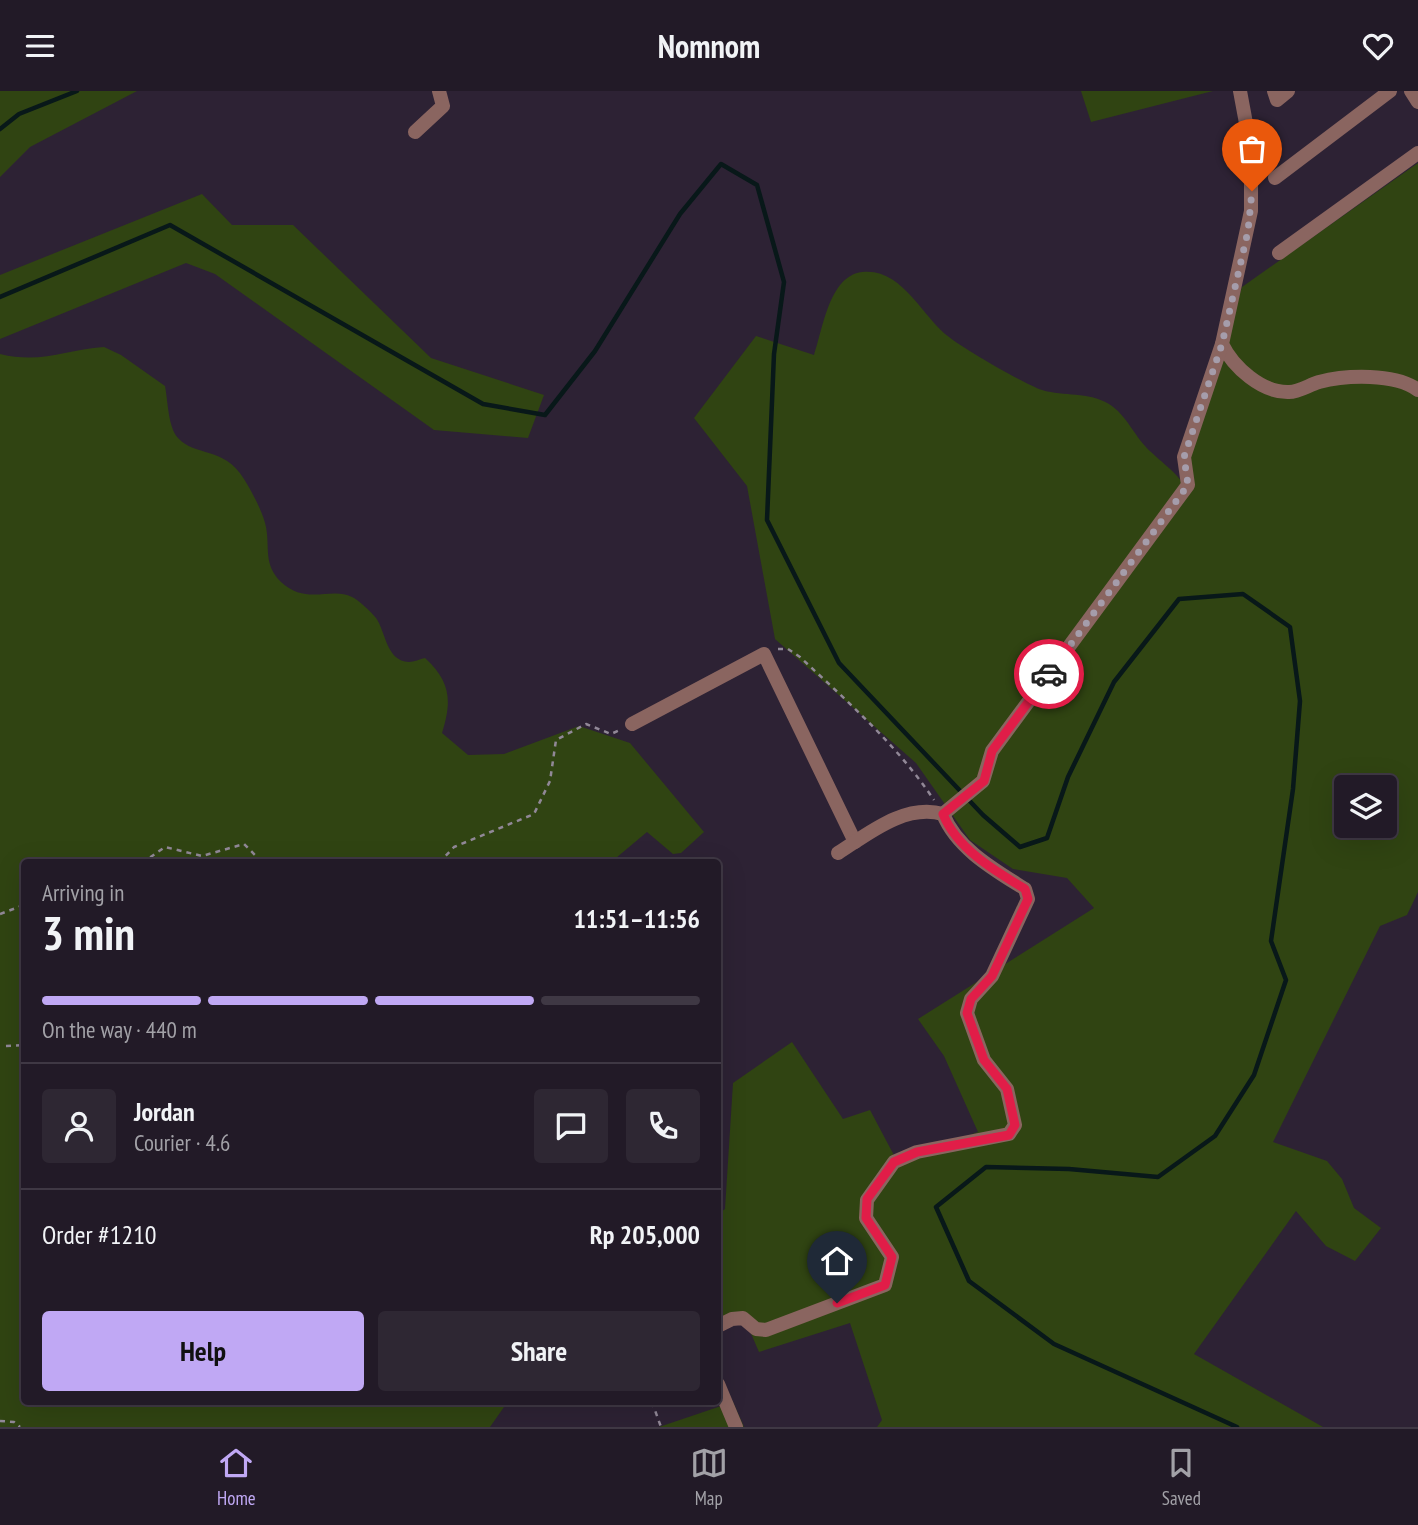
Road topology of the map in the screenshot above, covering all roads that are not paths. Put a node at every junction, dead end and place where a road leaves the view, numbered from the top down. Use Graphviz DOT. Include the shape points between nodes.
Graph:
graph roads {
  1 [pos="439,91"];
  2 [pos="1240,91"];
  3 [pos="1275,91"];
  4 [pos="1288,91"];
  5 [pos="1390,91"];
  6 [pos="1411,91"];
  7 [pos="1418,102"];
  8 [pos="415,132"];
  9 [pos="1418,153"];
  10 [pos="1275,178"];
  11 [pos="1279,253"];
  12 [pos="1222,344"];
  13 [pos="1418,390"];
  14 [pos="632,724"];
  15 [pos="946,813"];
  16 [pos="855,842"];
  17 [pos="838,853"];
  18 [pos="721,1324"];
  19 [pos="721,1391"];
  20 [pos="736,1427"];
  1 -- 8 [label="street" via="443,106"];
  2 -- 12 [label="street" via="1251,150 1251,211"];
  3 -- 4 [label="street" via="1276,100"];
  5 -- 10 [label="street"];
  6 -- 7 [label="street"];
  9 -- 11 [label="street"];
  12 -- 13 [label="street" via="1229,358 1252,378 1277,391 1292,393 1320,382 1377,377 1407,382"];
  12 -- 15 [label="street" via="1184,457 1188,485 992,751 984,781"];
  14 -- 16 [label="street" via="764,654"];
  15 -- 16 [label="street" via="919,812 884,823"];
  15 -- 18 [label="street" via="947,824 983,863 1025,889 1028,899 992,976 971,999 967,1013 984,1060 1007,1089 1015,1125 1009,1135 917,1152 894,1162 867,1199 866,1218 892,1257 885,1285 766,1330 756,1329 743,1318"];
  16 -- 17 [label="street"];
  19 -- 20 [label="street"];
}
